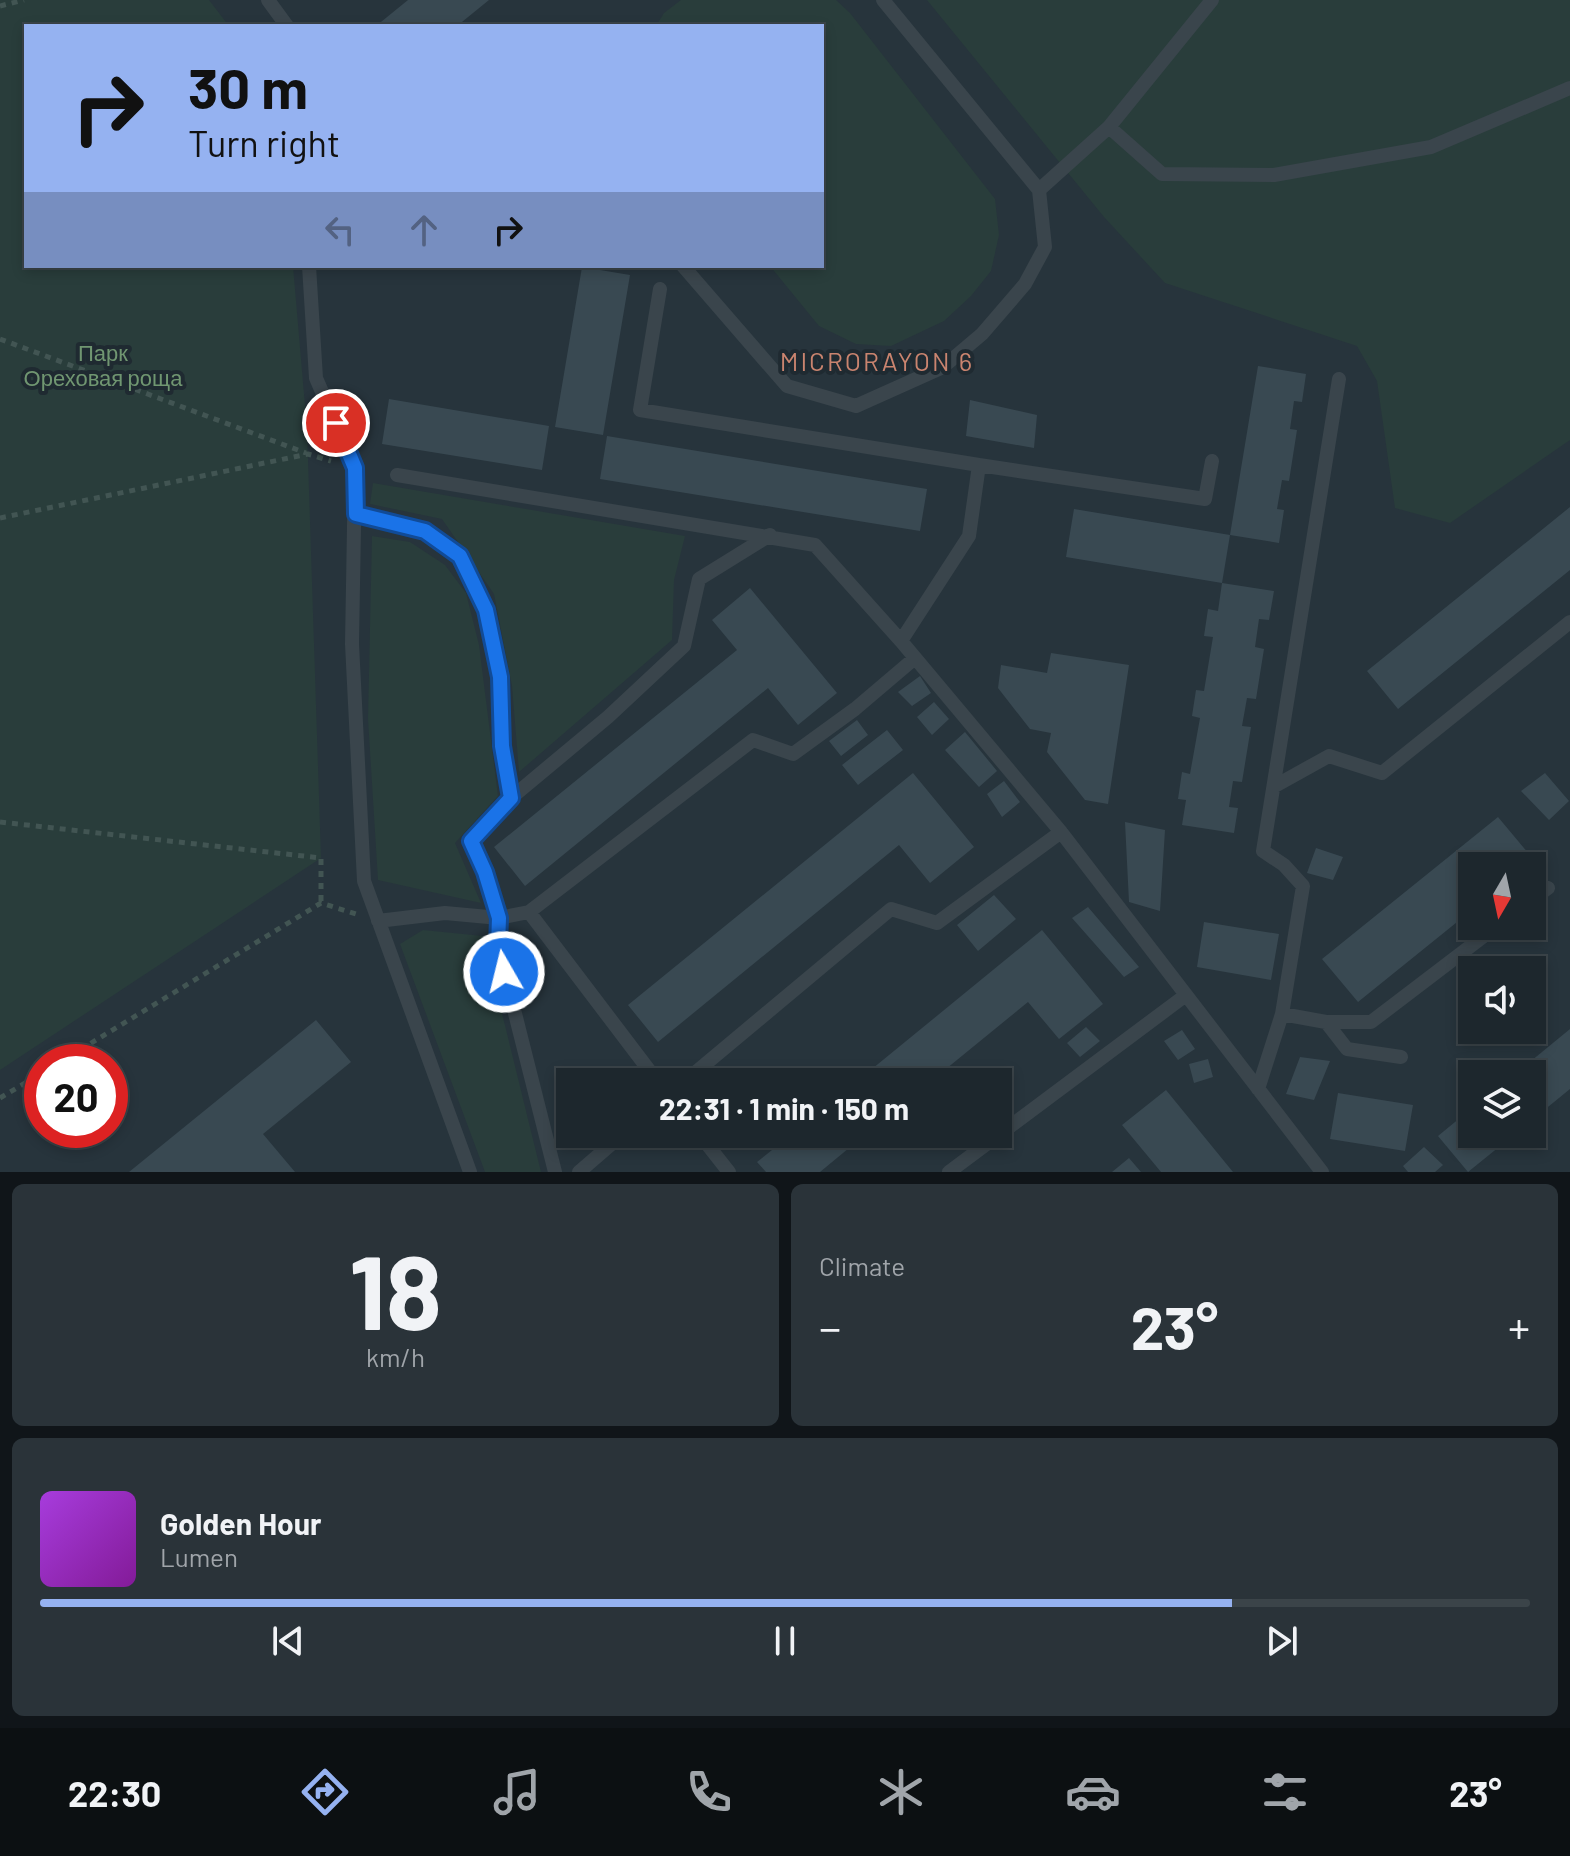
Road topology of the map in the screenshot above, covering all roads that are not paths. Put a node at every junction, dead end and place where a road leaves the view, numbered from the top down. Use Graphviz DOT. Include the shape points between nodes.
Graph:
graph roads {
  1 [pos="268,0"];
  2 [pos="883,0"];
  3 [pos="1212,0"];
  4 [pos="286,24"];
  5 [pos="1570,88"];
  6 [pos="1109,127"];
  7 [pos="1039,190"];
  8 [pos="309,268"];
  9 [pos="685,268"];
  10 [pos="660,289"];
  11 [pos="1339,379"];
  12 [pos="1212,461"];
  13 [pos="979,465"];
  14 [pos="397,475"];
  15 [pos="356,514"];
  16 [pos="770,535"];
  17 [pos="1570,622"];
  18 [pos="901,641"];
  19 [pos="915,658"];
  20 [pos="1275,786"];
  21 [pos="511,798"];
  22 [pos="1061,832"];
  23 [pos="529,912"];
  24 [pos="499,918"];
  25 [pos="378,921"];
  26 [pos="1479,940"];
  27 [pos="1186,995"];
  28 [pos="1282,1014"];
  29 [pos="1326,1022"];
  30 [pos="1401,1057"];
  31 [pos="647,1068"];
  32 [pos="701,1068"];
  33 [pos="1258,1089"];
  34 [pos="607,1148"];
  35 [pos="710,1148"];
  36 [pos="470,1172"];
  37 [pos="555,1172"];
  38 [pos="579,1172"];
  39 [pos="729,1172"];
  40 [pos="949,1172"];
  41 [pos="1321,1172"];
  1 -- 4 [label="lane"];
  2 -- 7 [label="lane"];
  3 -- 6 [label="lane"];
  5 -- 6 [label="lane" via="1431,147 1274,175 1162,174"];
  6 -- 7 [label="lane"];
  7 -- 9 [label="lane" via="1045,247 1025,284 982,334 943,367 856,406 787,386"];
  8 -- 15 [label="lane" via="316,378 355,468"];
  10 -- 13 [label="lane" via="640,410"];
  11 -- 20 [label="lane"];
  12 -- 13 [label="lane" via="1205,499"];
  13 -- 18 [label="lane" via="969,536"];
  14 -- 16 [label="lane"];
  15 -- 21 [label="lane" via="425,531 460,556 486,610 500,677 502,746"];
  15 -- 25 [label="lane" via="352,644 364,881"];
  16 -- 18 [label="lane" via="815,545"];
  16 -- 21 [label="lane" via="699,579 684,646"];
  17 -- 20 [label="lane" via="1382,773 1329,756"];
  18 -- 19 [label="lane"];
  19 -- 22 [label="lane"];
  19 -- 23 [label="lane" via="793,754 753,740"];
  20 -- 28 [label="lane" via="1263,851 1303,886"];
  21 -- 24 [label="lane" via="471,841"];
  22 -- 27 [label="lane"];
  22 -- 32 [label="lane" via="937,923 891,909"];
  23 -- 24 [label="lane"];
  23 -- 31 [label="lane"];
  24 -- 25 [label="lane" via="445,913"];
  24 -- 37 [label="lane" via="498,946"];
  25 -- 36 [label="lane"];
  26 -- 29 [label="lane" via="1371,1022"];
  27 -- 33 [label="lane"];
  27 -- 40 [label="lane"];
  28 -- 29 [label="lane"];
  28 -- 33 [label="lane"];
  29 -- 30 [label="lane" via="1347,1049"];
  33 -- 41 [label="lane"];
  34 -- 38 [label="lane"];
  35 -- 39 [label="lane"];
}
